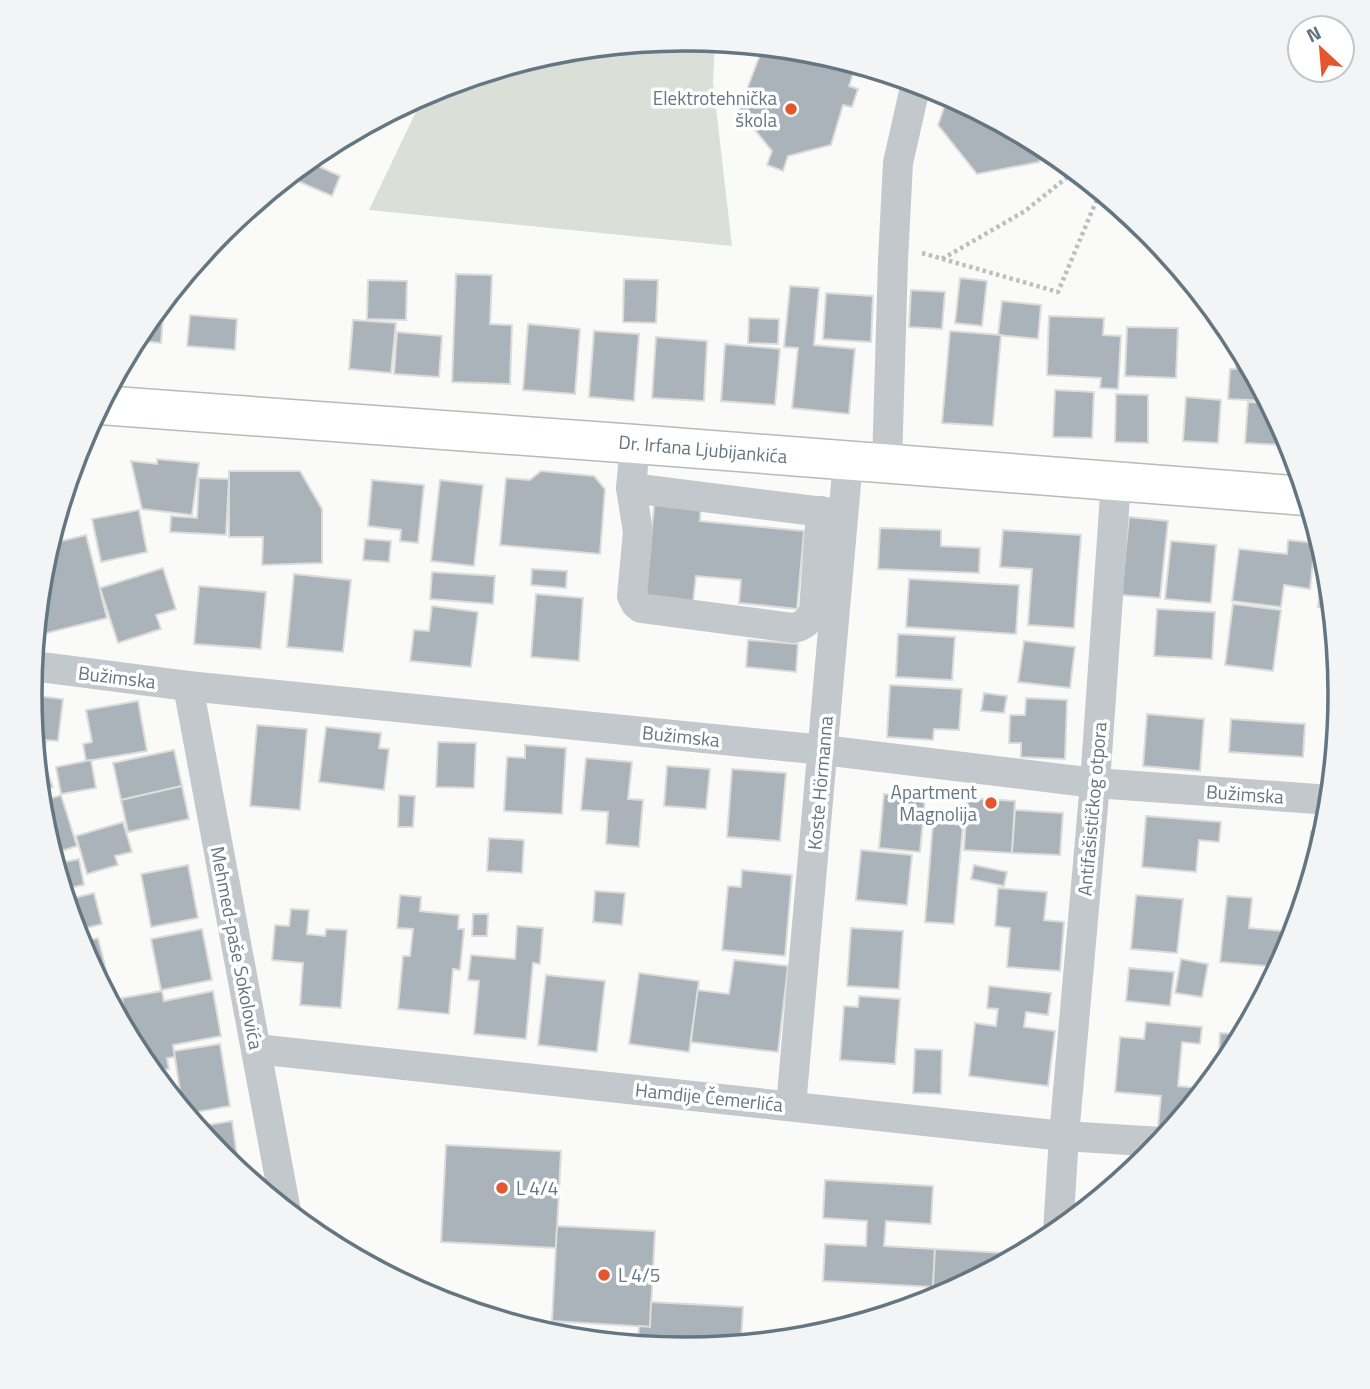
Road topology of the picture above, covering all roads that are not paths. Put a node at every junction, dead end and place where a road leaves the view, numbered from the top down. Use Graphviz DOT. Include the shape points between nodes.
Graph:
graph roads {
  1 [pos="914,94"];
  2 [pos="110,406"];
  3 [pos="635,444"];
  4 [pos="848,461"];
  5 [pos="887,464"];
  6 [pos="1116,481"];
  7 [pos="631,488"];
  8 [pos="1296,495"];
  9 [pos="832,513"];
  10 [pos="43,667"];
  11 [pos="188,686"];
  12 [pos="823,750"];
  13 [pos="1095,783"];
  14 [pos="1319,799"];
  15 [pos="256,1049"];
  16 [pos="792,1105"];
  17 [pos="1064,1136"];
  18 [pos="1147,1141"];
  19 [pos="283,1196"];
  20 [pos="1059,1217"];
  1 -- 5 [label="street" via="898,163"];
  2 -- 3 [label="main road, Dr. Irfana Ljubijankića"];
  3 -- 4 [label="main road, Dr. Irfana Ljubijankića"];
  3 -- 7 [label="street"];
  4 -- 5 [label="main road, Dr. Irfana Ljubijankića"];
  4 -- 9 [label="street, Koste Hörmanna"];
  5 -- 6 [label="main road, Dr. Irfana Ljubijankića"];
  6 -- 8 [label="main road, Dr. Irfana Ljubijankića"];
  6 -- 13 [label="street, Antifašističkog otpora"];
  7 -- 9 [label="street"];
  7 -- 9 [label="street" via="638,532 632,590 636,604 793,628 806,623 814,611"];
  9 -- 12 [label="street, Koste Hörmanna"];
  10 -- 11 [label="street, Bužimska"];
  11 -- 12 [label="street, Bužimska"];
  11 -- 15 [label="street, Mehmed-paše Sokolovića"];
  12 -- 13 [label="street, Bužimska"];
  12 -- 16 [label="street, Koste Hörmanna"];
  13 -- 14 [label="street, Bužimska"];
  13 -- 17 [label="street, Antifašističkog otpora"];
  15 -- 16 [label="street, Hamdije Čemerlića"];
  15 -- 19 [label="street, Mehmed-paše Sokolovića"];
  16 -- 17 [label="street, Hamdije Čemerlića"];
  17 -- 18 [label="street, Hamdije Čemerlića"];
  17 -- 20 [label="street, Antifašističkog otpora"];
}
